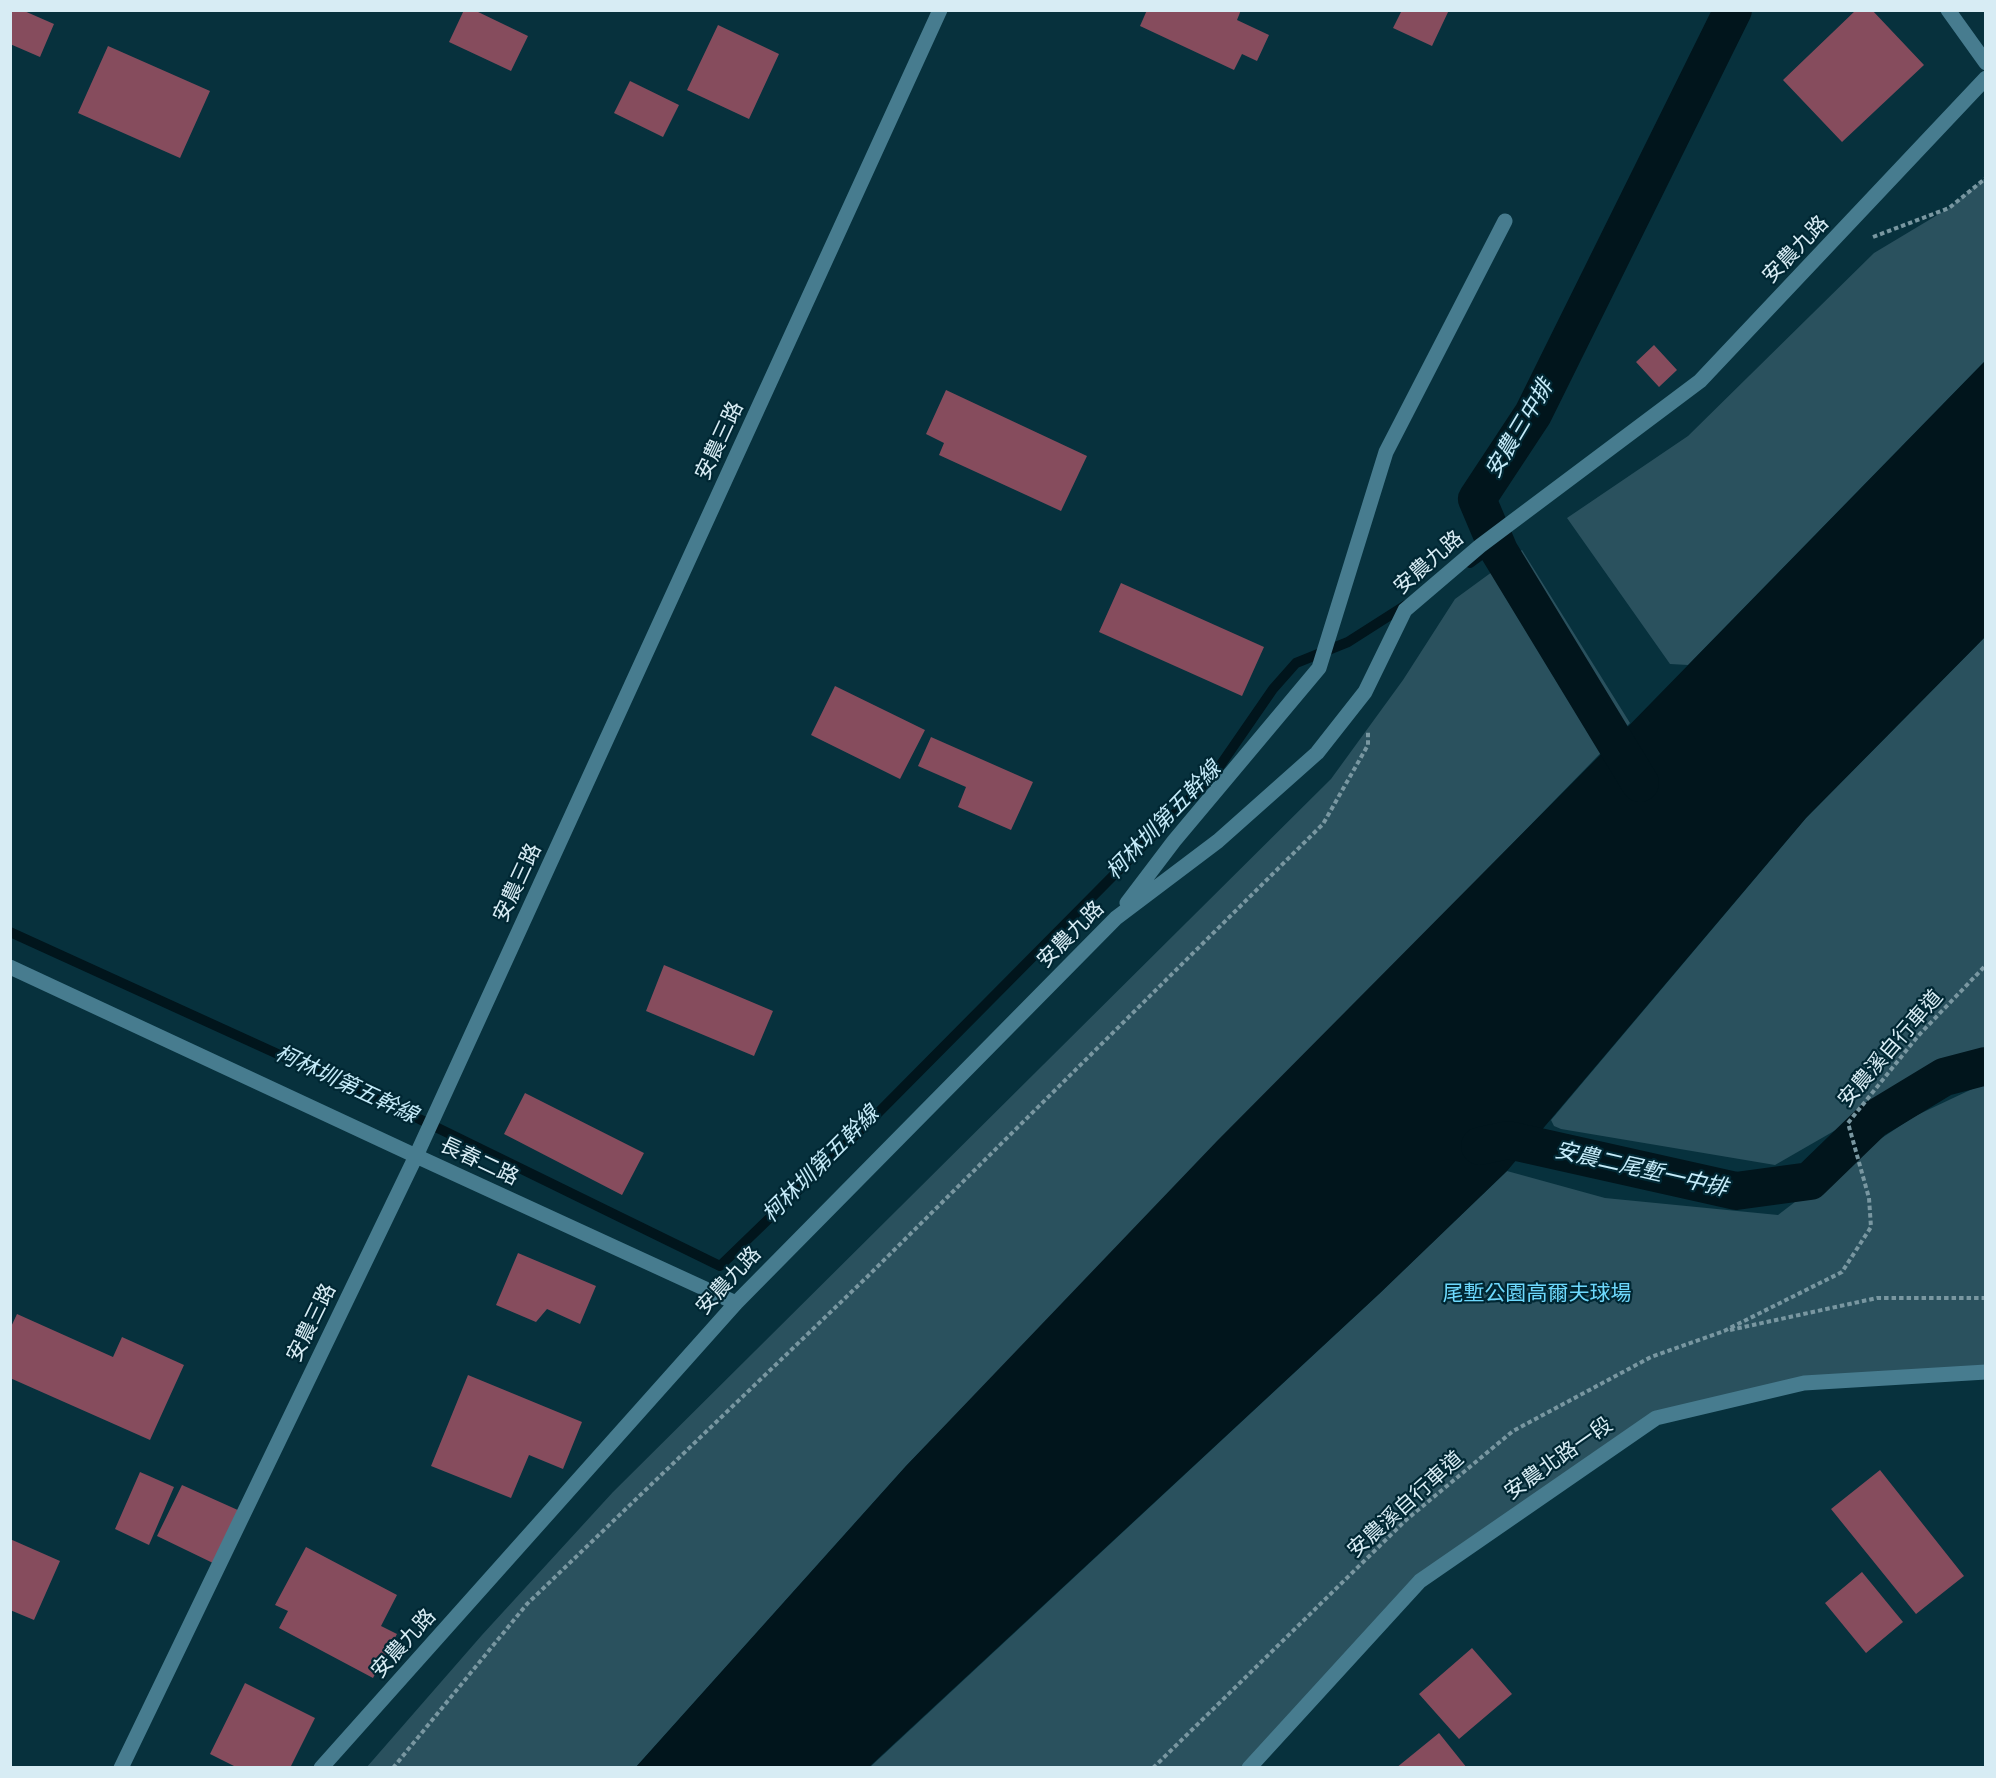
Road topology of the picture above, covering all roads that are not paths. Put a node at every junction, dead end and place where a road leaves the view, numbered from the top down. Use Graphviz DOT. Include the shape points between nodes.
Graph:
graph roads {
  1 [pos="940,10"];
  2 [pos="1948,10"];
  3 [pos="1986,63"];
  4 [pos="1986,78"];
  5 [pos="1505,221"];
  6 [pos="1116,918"];
  7 [pos="10,967"];
  8 [pos="416,1156"];
  9 [pos="736,1303"];
  10 [pos="1986,1372"];
  11 [pos="121,1767"];
  12 [pos="321,1767"];
  13 [pos="1249,1767"];
  1 -- 8 [label="street, 安農三路"];
  2 -- 3 [label="street"];
  4 -- 6 [label="street, 安農九路" via="1700,381 1480,546 1405,610 1365,692 1317,753 1218,841"];
  5 -- 6 [label="street" via="1386,452 1319,668 1174,841"];
  6 -- 9 [label="street, 安農九路"];
  7 -- 8 [label="street, 長春二路"];
  8 -- 9 [label="street, 長春二路"];
  8 -- 11 [label="street, 安農三路"];
  9 -- 12 [label="street, 安農九路"];
  10 -- 13 [label="street, 安農北路一段" via="1804,1383 1656,1418 1420,1581"];
}
